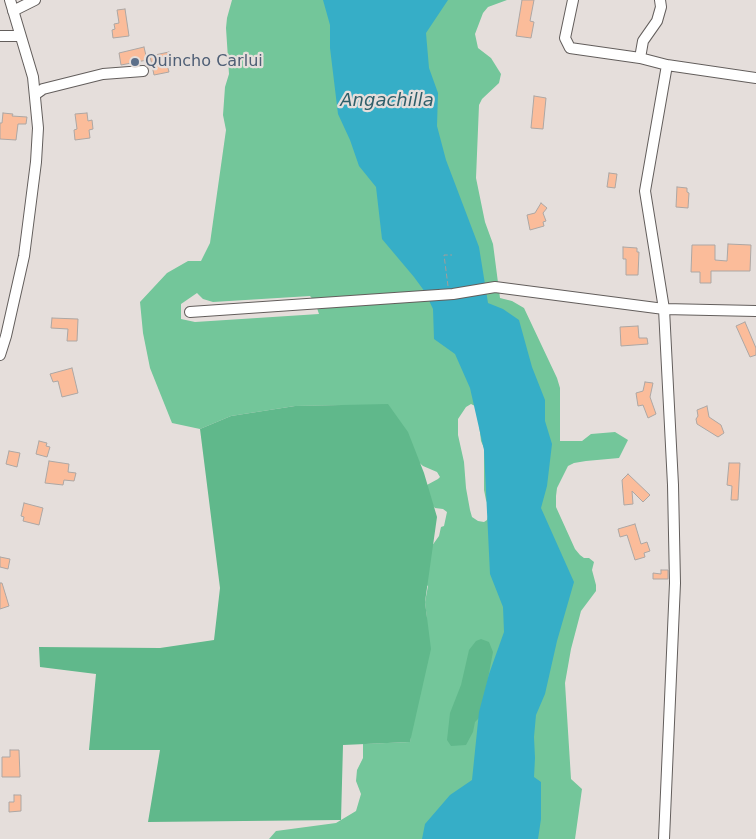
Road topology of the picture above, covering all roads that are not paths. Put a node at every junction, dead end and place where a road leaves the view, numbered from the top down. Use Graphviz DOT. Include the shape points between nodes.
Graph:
graph roads {
  1 [pos="10,0"];
  2 [pos="35,0"];
  3 [pos="572,0"];
  4 [pos="660,0"];
  5 [pos="13,11"];
  6 [pos="0,36"];
  7 [pos="20,36"];
  8 [pos="640,58"];
  9 [pos="667,65"];
  10 [pos="143,71"];
  11 [pos="756,78"];
  12 [pos="36,94"];
  13 [pos="664,309"];
  14 [pos="756,311"];
  15 [pos="190,312"];
  16 [pos="0,355"];
  17 [pos="664,839"];
  1 -- 5 [label="street"];
  2 -- 5 [label="street"];
  3 -- 8 [label="street" via="565,35 570,48"];
  4 -- 8 [label="street" via="662,7 643,41"];
  5 -- 7 [label="street"];
  6 -- 7 [label="street"];
  7 -- 12 [label="street"];
  8 -- 9 [label="street"];
  9 -- 11 [label="street"];
  9 -- 13 [label="street" via="645,191"];
  10 -- 12 [label="street" via="103,74"];
  12 -- 16 [label="street" via="38,145 24,256"];
  13 -- 14 [label="street"];
  13 -- 15 [label="street" via="495,287 449,294"];
  13 -- 17 [label="street" via="676,583"];
}
